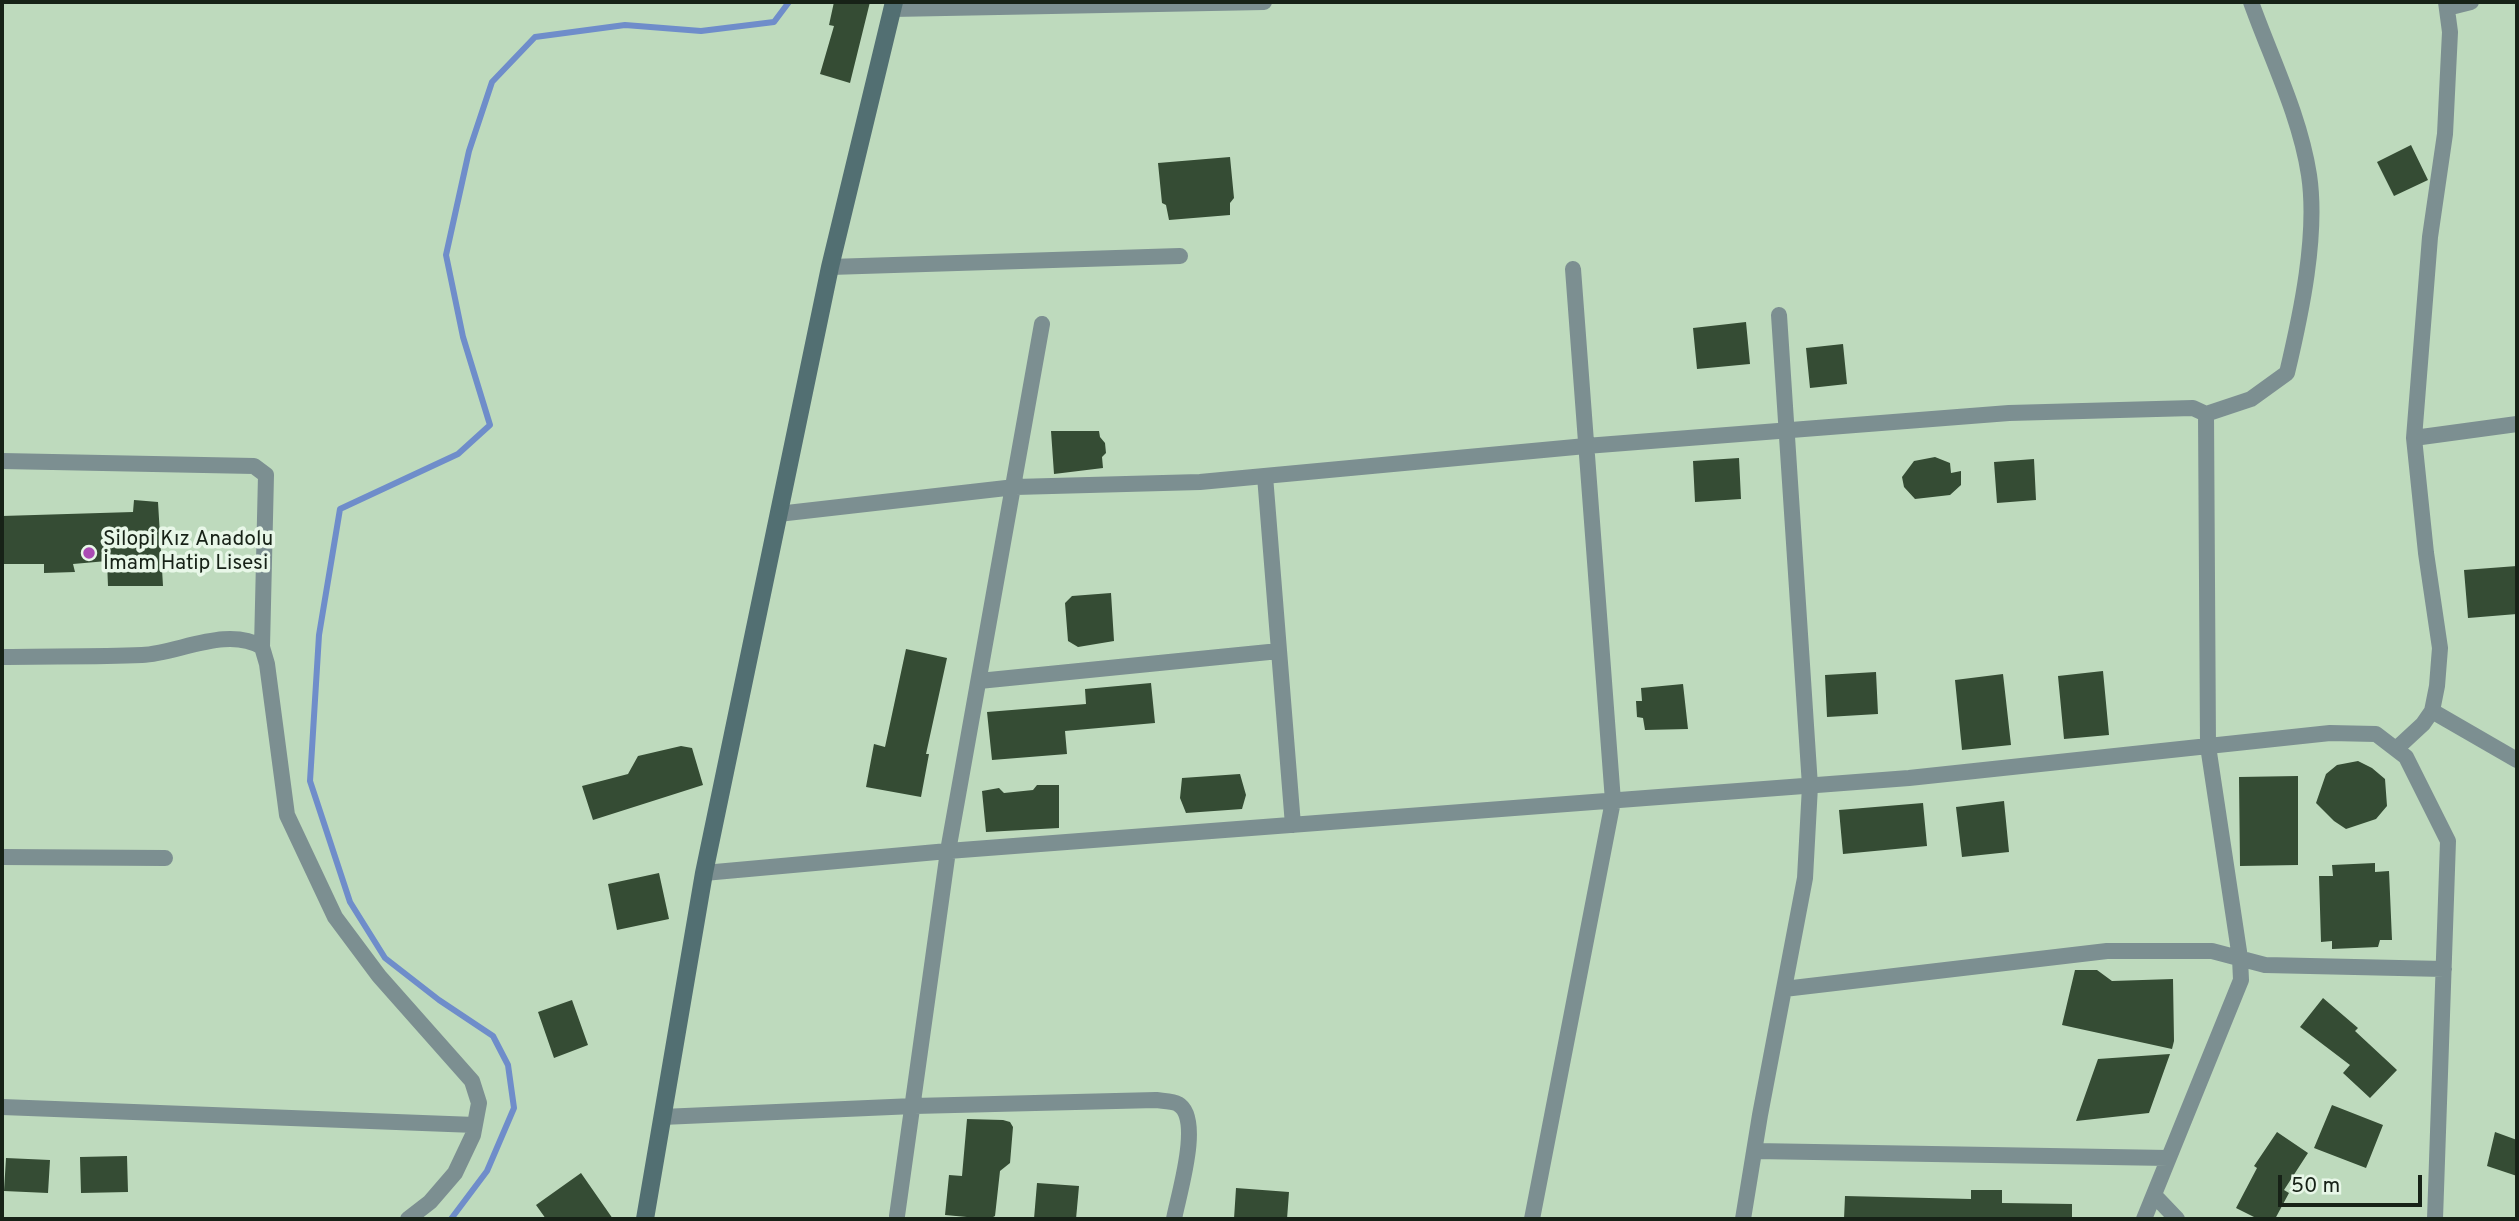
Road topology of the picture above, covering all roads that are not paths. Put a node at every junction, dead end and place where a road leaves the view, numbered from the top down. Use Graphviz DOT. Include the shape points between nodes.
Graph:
graph roads {
  1 [pos="1264,2"];
  2 [pos="2251,2"];
  3 [pos="2471,2"];
  4 [pos="893,5"];
  5 [pos="2446,5"];
  6 [pos="1180,256"];
  7 [pos="830,267"];
  8 [pos="1573,269"];
  9 [pos="1779,315"];
  10 [pos="1042,324"];
  11 [pos="2206,414"];
  12 [pos="2517,424"];
  13 [pos="1786,432"];
  14 [pos="2414,438"];
  15 [pos="1586,446"];
  16 [pos="2,461"];
  17 [pos="1265,476"];
  18 [pos="1015,487"];
  19 [pos="778,514"];
  20 [pos="262,647"];
  21 [pos="1279,650"];
  22 [pos="2,657"];
  23 [pos="979,681"];
  24 [pos="2432,710"];
  25 [pos="2208,746"];
  26 [pos="2396,749"];
  27 [pos="2517,760"];
  28 [pos="1810,786"];
  29 [pos="1614,801"];
  30 [pos="1293,825"];
  31 [pos="948,851"];
  32 [pos="2,857"];
  33 [pos="165,858"];
  34 [pos="704,873"];
  35 [pos="2240,958"];
  36 [pos="2444,969"];
  37 [pos="1784,989"];
  38 [pos="914,1106"];
  39 [pos="2,1107"];
  40 [pos="662,1117"];
  41 [pos="475,1125"];
  42 [pos="1755,1151"];
  43 [pos="2168,1158"];
  44 [pos="2155,1196"];
  45 [pos="897,1216"];
  46 [pos="408,1219"];
  47 [pos="645,1219"];
  48 [pos="1174,1219"];
  49 [pos="1532,1219"];
  50 [pos="1743,1219"];
  51 [pos="2144,1219"];
  52 [pos="2177,1219"];
  53 [pos="2435,1219"];
  1 -- 4 [label="street"];
  2 -- 11 [label="street" via="2297,127 2309,176 2311,229 2287,373 2251,399"];
  3 -- 5 [label="street"];
  4 -- 7 [label="street"];
  5 -- 14 [label="street" via="2450,32 2445,134 2430,237"];
  6 -- 7 [label="street"];
  7 -- 19 [label="street"];
  8 -- 15 [label="street"];
  9 -- 13 [label="street"];
  10 -- 18 [label="street"];
  11 -- 13 [label="street" via="2193,408 2009,413"];
  11 -- 25 [label="street"];
  12 -- 14 [label="street"];
  13 -- 15 [label="street"];
  13 -- 28 [label="street"];
  14 -- 24 [label="street" via="2440,648"];
  15 -- 17 [label="street"];
  15 -- 29 [label="street"];
  16 -- 20 [label="street" via="254,466 265,475"];
  17 -- 18 [label="street"];
  17 -- 21 [label="street"];
  18 -- 19 [label="street"];
  18 -- 23 [label="street"];
  19 -- 34 [label="street"];
  20 -- 22 [label="street" via="250,640 216,640 145,654"];
  20 -- 41 [label="street" via="287,815 335,918 379,976 472,1081 479,1103"];
  21 -- 23 [label="street"];
  21 -- 30 [label="street"];
  23 -- 31 [label="street"];
  24 -- 26 [label="street"];
  24 -- 27 [label="street"];
  25 -- 26 [label="street" via="2330,733 2376,734"];
  25 -- 28 [label="street"];
  25 -- 35 [label="street"];
  26 -- 36 [label="street" via="2406,757 2448,841"];
  28 -- 29 [label="street"];
  28 -- 37 [label="street" via="1805,878"];
  29 -- 30 [label="street"];
  29 -- 49 [label="street"];
  30 -- 31 [label="street"];
  31 -- 34 [label="street"];
  31 -- 38 [label="street"];
  32 -- 33 [label="street"];
  34 -- 40 [label="street"];
  35 -- 36 [label="street" via="2265,965"];
  35 -- 37 [label="street" via="2212,951 2107,951"];
  35 -- 43 [label="street" via="2241,980"];
  36 -- 53 [label="street"];
  37 -- 42 [label="street"];
  38 -- 40 [label="street"];
  38 -- 45 [label="street"];
  38 -- 48 [label="street" via="1156,1100 1178,1104 1186,1113 1191,1134"];
  39 -- 41 [label="street"];
  40 -- 47 [label="street"];
  41 -- 46 [label="street" via="455,1173"];
  42 -- 43 [label="street"];
  42 -- 50 [label="street"];
  43 -- 44 [label="street"];
  44 -- 51 [label="street"];
  44 -- 52 [label="street"];
}
